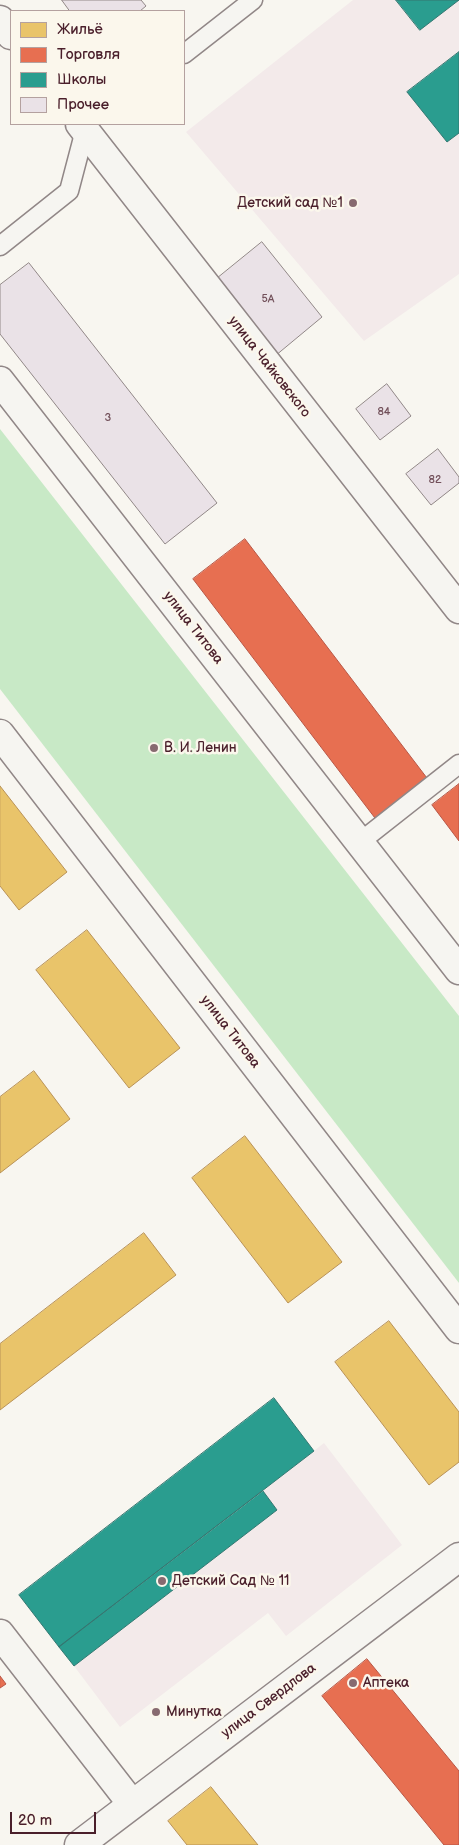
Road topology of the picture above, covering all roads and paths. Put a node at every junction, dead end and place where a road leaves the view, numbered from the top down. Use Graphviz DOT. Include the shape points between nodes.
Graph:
graph roads {
  1 [pos="253,0"];
  2 [pos="0,20"];
  3 [pos="10,34"];
  4 [pos="185,53"];
  5 [pos="86,126"];
  6 [pos="0,246"];
  7 [pos="0,381"];
  8 [pos="459,609"];
  9 [pos="0,734"];
  10 [pos="459,764"];
  11 [pos="360,842"];
  12 [pos="459,970"];
  13 [pos="459,1330"];
  14 [pos="459,1557"];
  15 [pos="0,1634"];
  16 [pos="132,1804"];
  17 [pos="79,1845"];
  1 -- 4 [label="lane"];
  2 -- 3 [label="street"];
  5 -- 6 [label="lane" via="69,191"];
  5 -- 8 [label="street, улица Чайковского"];
  7 -- 11 [label="street, улица Титова"];
  9 -- 13 [label="street, улица Титова"];
  10 -- 11 [label="lane"];
  11 -- 12 [label="street, улица Титова"];
  14 -- 16 [label="street, улица Свердлова"];
  15 -- 16 [label="street"];
  16 -- 17 [label="street, улица Свердлова"];
}
